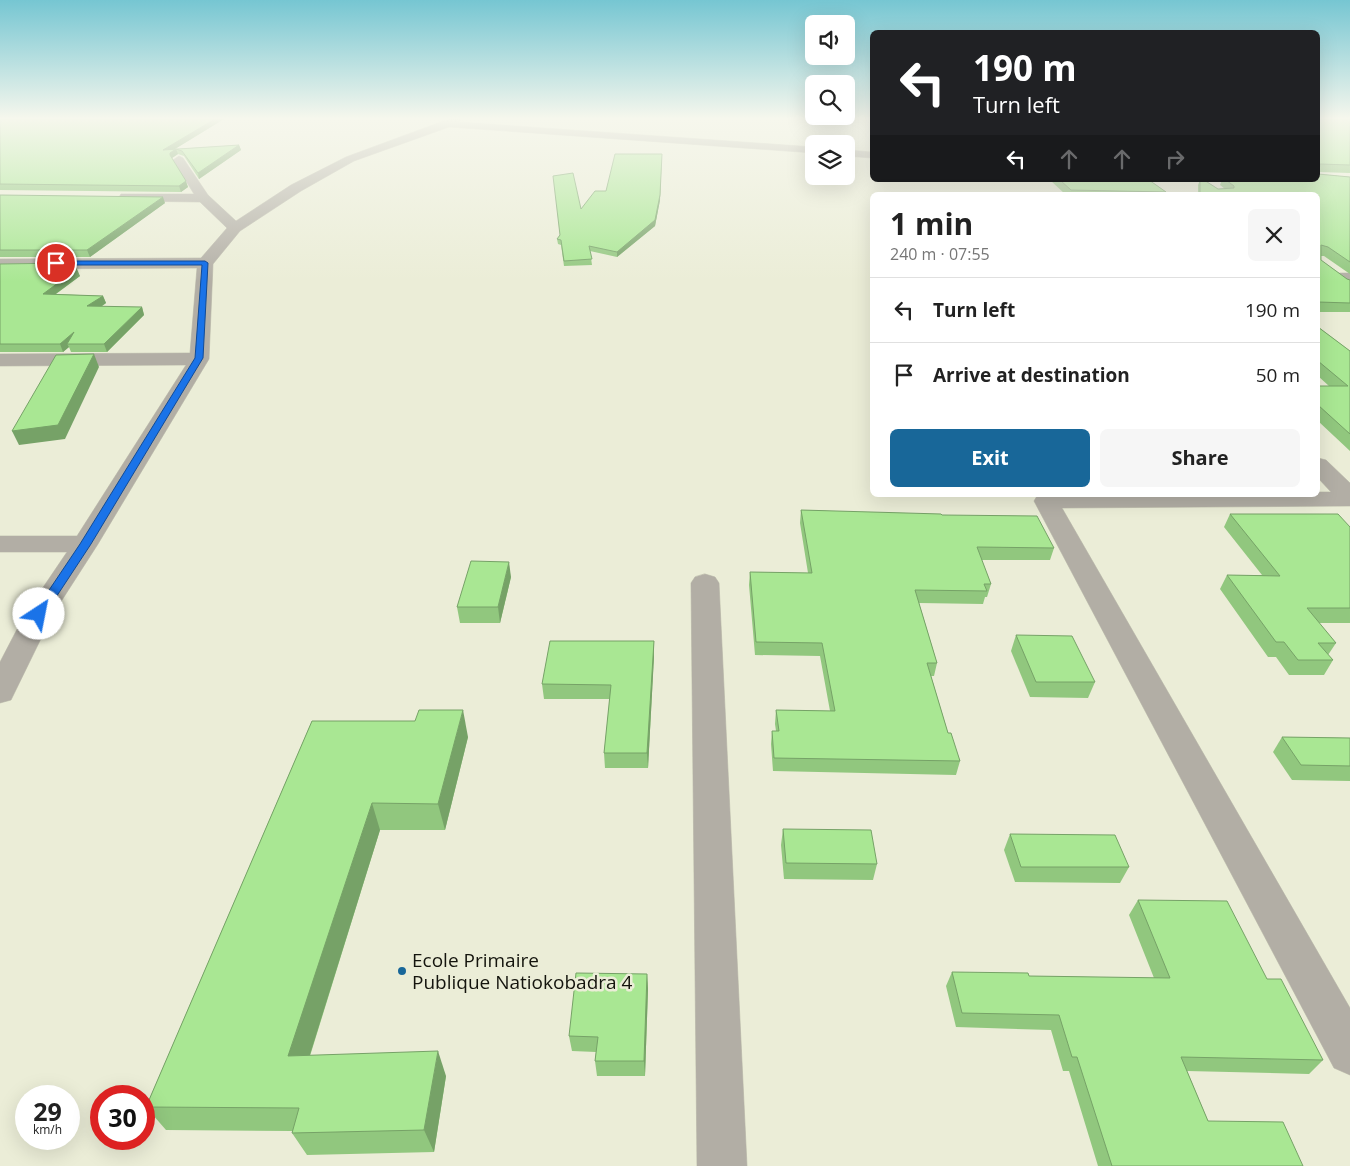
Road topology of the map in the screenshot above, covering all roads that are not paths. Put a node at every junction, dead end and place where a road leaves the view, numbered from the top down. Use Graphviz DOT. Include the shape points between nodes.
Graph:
graph roads {
  1 [pos="187,173"];
  2 [pos="323,173"];
  3 [pos="116,197"];
  4 [pos="203,198"];
  5 [pos="235,228"];
  6 [pos="1320,262"];
  7 [pos="205,263"];
  8 [pos="0,264"];
  9 [pos="1320,278"];
  10 [pos="1347,280"];
  11 [pos="199,358"];
  12 [pos="0,360"];
  13 [pos="1320,467"];
  14 [pos="1350,498"];
  15 [pos="0,544"];
  16 [pos="85,544"];
  17 [pos="705,583"];
  18 [pos="0,692"];
  19 [pos="1350,1052"];
  20 [pos="722,1166"];
  1 -- 4 [label="street"];
  2 -- 5 [label="street"];
  3 -- 4 [label="street"];
  4 -- 5 [label="street"];
  5 -- 7 [label="street"];
  6 -- 10 [label="street"];
  7 -- 8 [label="street"];
  7 -- 11 [label="street"];
  9 -- 10 [label="street"];
  11 -- 12 [label="street"];
  11 -- 16 [label="street"];
  13 -- 14 [label="street"];
  14 -- 19 [label="street" via="1046,501"];
  15 -- 16 [label="street"];
  16 -- 18 [label="street" via="39,614"];
  17 -- 20 [label="street"];
}
